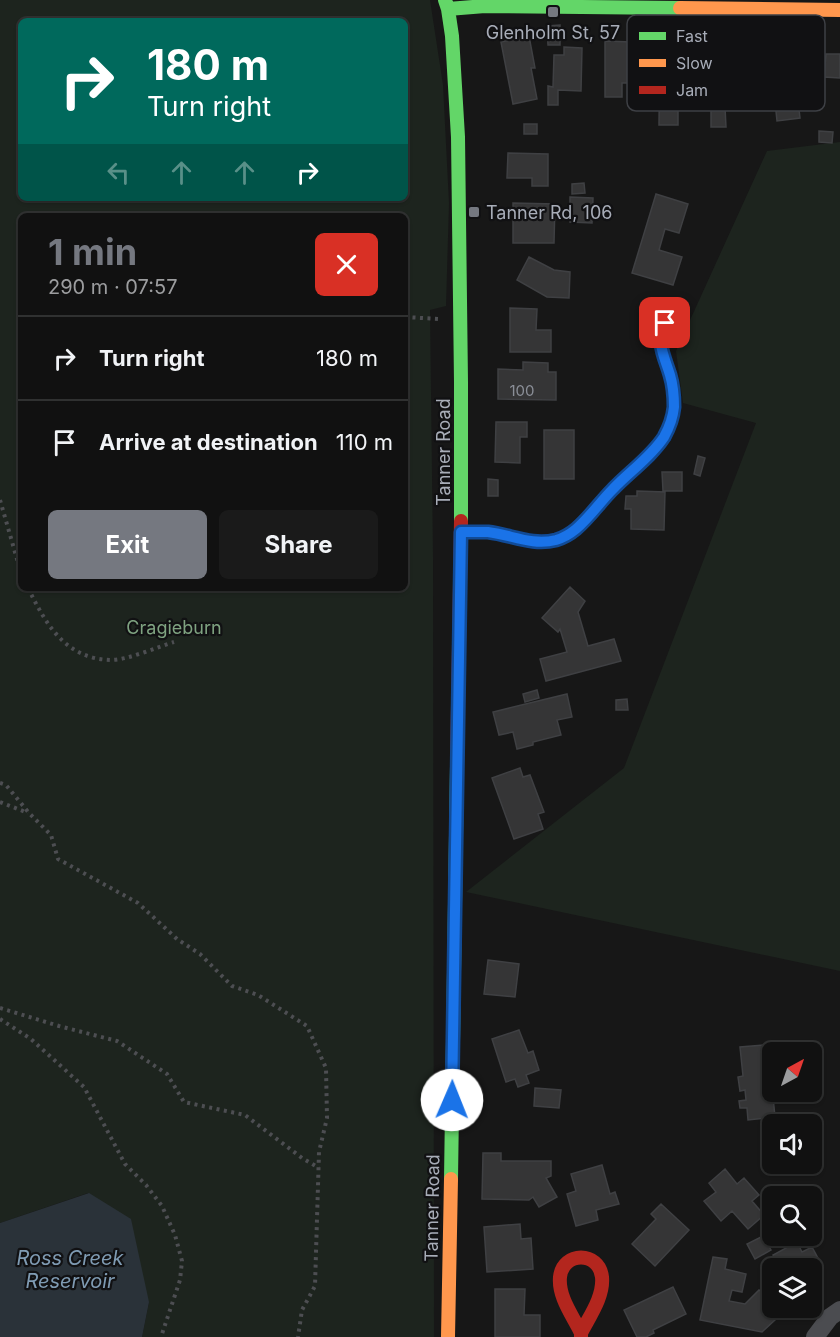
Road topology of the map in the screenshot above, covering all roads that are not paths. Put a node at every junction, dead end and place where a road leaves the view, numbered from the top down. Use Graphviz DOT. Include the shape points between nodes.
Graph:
graph roads {
  1 [pos="446,4"];
  2 [pos="840,10"];
  3 [pos="676,308"];
  4 [pos="461,532"];
  5 [pos="840,1310"];
  6 [pos="581,1335"];
  7 [pos="447,1337"];
  8 [pos="815,1337"];
  1 -- 2 [label="street"];
  1 -- 4 [label="street, Tanner Road" via="452,36 458,137"];
  3 -- 4 [label="lane" via="665,323 661,338 674,396 665,435 587,519 566,536 543,542 488,532"];
  4 -- 7 [label="street, Tanner Road"];
  5 -- 8 [label="street"];
  6 -- 6 [label="street" via="561,1293 560,1276 570,1259 586,1257 595,1261 602,1278"];
}
